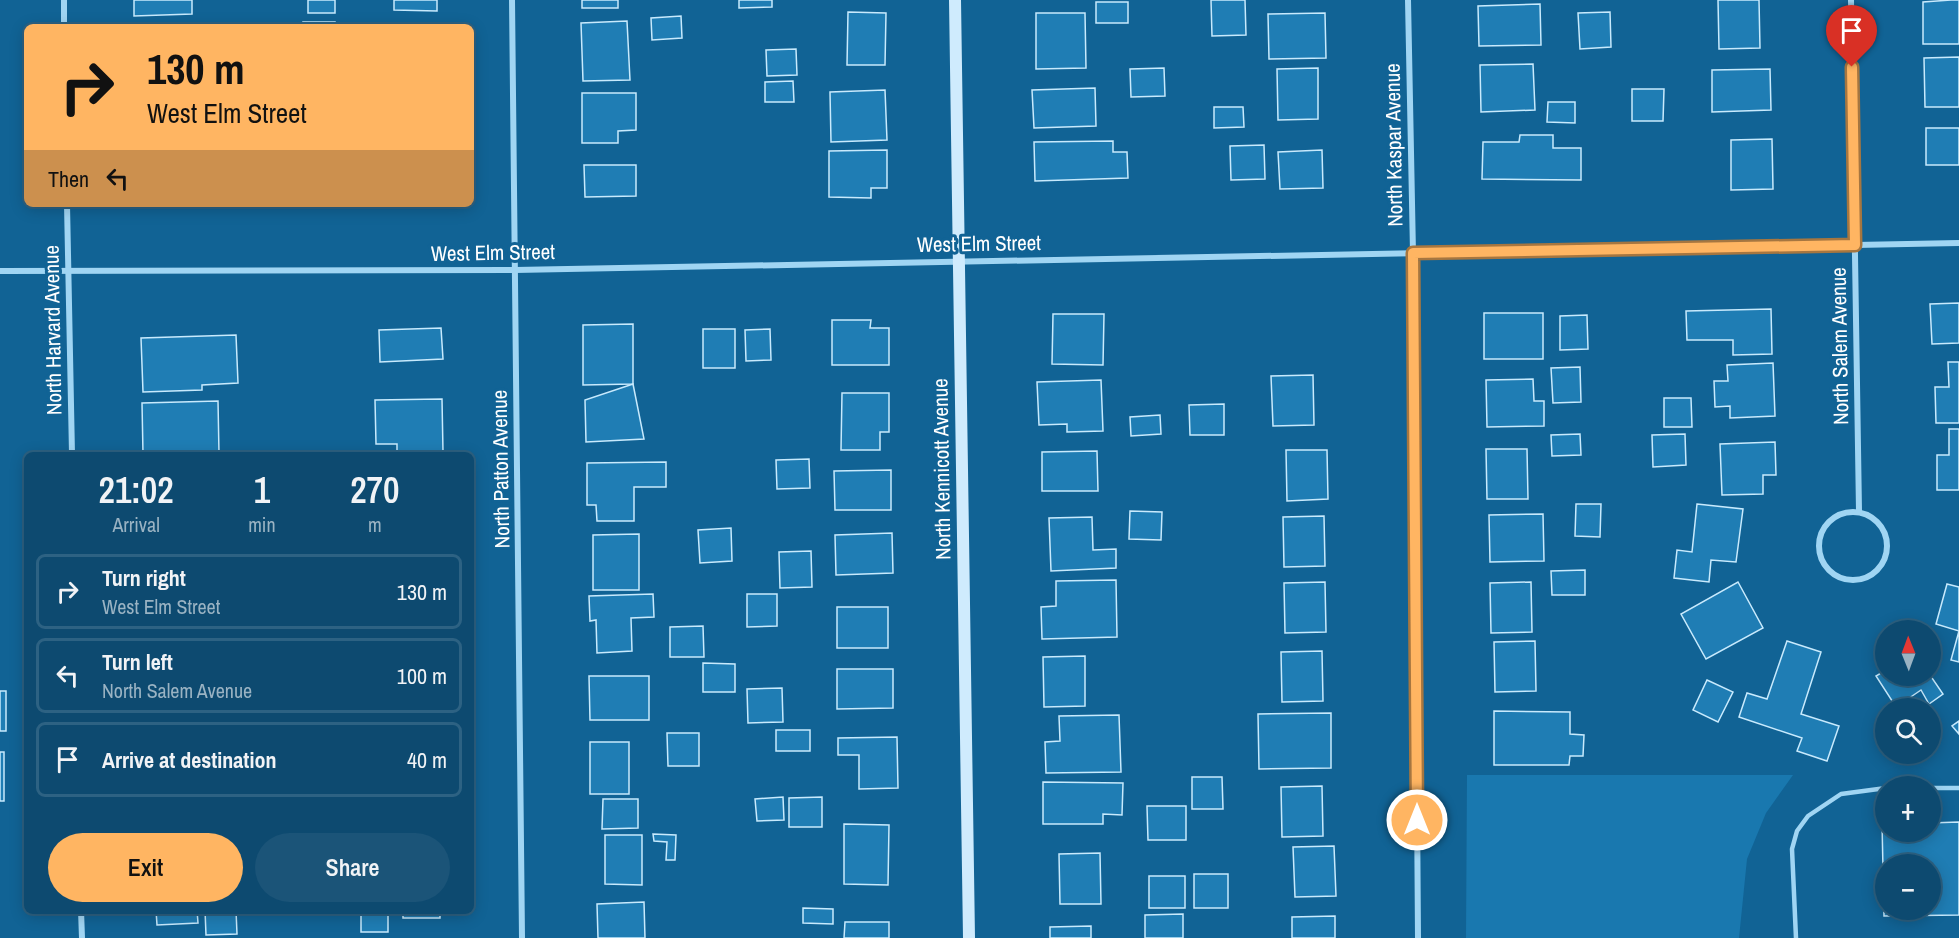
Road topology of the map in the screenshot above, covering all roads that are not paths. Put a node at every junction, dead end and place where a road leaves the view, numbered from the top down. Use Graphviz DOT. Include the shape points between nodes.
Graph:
graph roads {
  1 [pos="64,0"];
  2 [pos="512,0"];
  3 [pos="955,0"];
  4 [pos="1408,0"];
  5 [pos="1851,0"];
  6 [pos="64,24"];
  7 [pos="67,207"];
  8 [pos="1959,243"];
  9 [pos="1855,245"];
  10 [pos="1413,253"];
  11 [pos="958,261"];
  12 [pos="515,270"];
  13 [pos="68,271"];
  14 [pos="0,272"];
  15 [pos="72,452"];
  16 [pos="1859,511"];
  17 [pos="1941,788"];
  18 [pos="1959,788"];
  19 [pos="1875,789"];
  20 [pos="81,914"];
  21 [pos="82,938"];
  22 [pos="522,938"];
  23 [pos="969,938"];
  24 [pos="1418,938"];
  25 [pos="1796,938"];
  1 -- 6 [label="street"];
  2 -- 12 [label="street, North Patton Avenue"];
  3 -- 11 [label="street, North Kennicott Avenue"];
  4 -- 10 [label="street, North Kaspar Avenue"];
  5 -- 9 [label="street, North Salem Avenue"];
  7 -- 13 [label="street, North Harvard Avenue"];
  8 -- 9 [label="street, West Elm Street"];
  9 -- 10 [label="street, West Elm Street"];
  9 -- 16 [label="street, North Salem Avenue"];
  10 -- 11 [label="street, West Elm Street"];
  10 -- 24 [label="street, North Kaspar Avenue"];
  11 -- 12 [label="street, West Elm Street"];
  11 -- 23 [label="street, North Kennicott Avenue"];
  12 -- 13 [label="street, West Elm Street"];
  12 -- 22 [label="street, North Patton Avenue"];
  13 -- 14 [label="street, West Elm Street"];
  13 -- 15 [label="street, North Harvard Avenue"];
  16 -- 16 [label="street" via="1837,515 1828,522 1819,542 1824,564 1841,578 1864,579 1882,565 1887,555 1888,543 1879,522"];
  17 -- 18 [label="lane"];
  19 -- 25 [label="lane" via="1841,794 1808,816 1797,831 1792,849"];
  20 -- 21 [label="street"];
}
